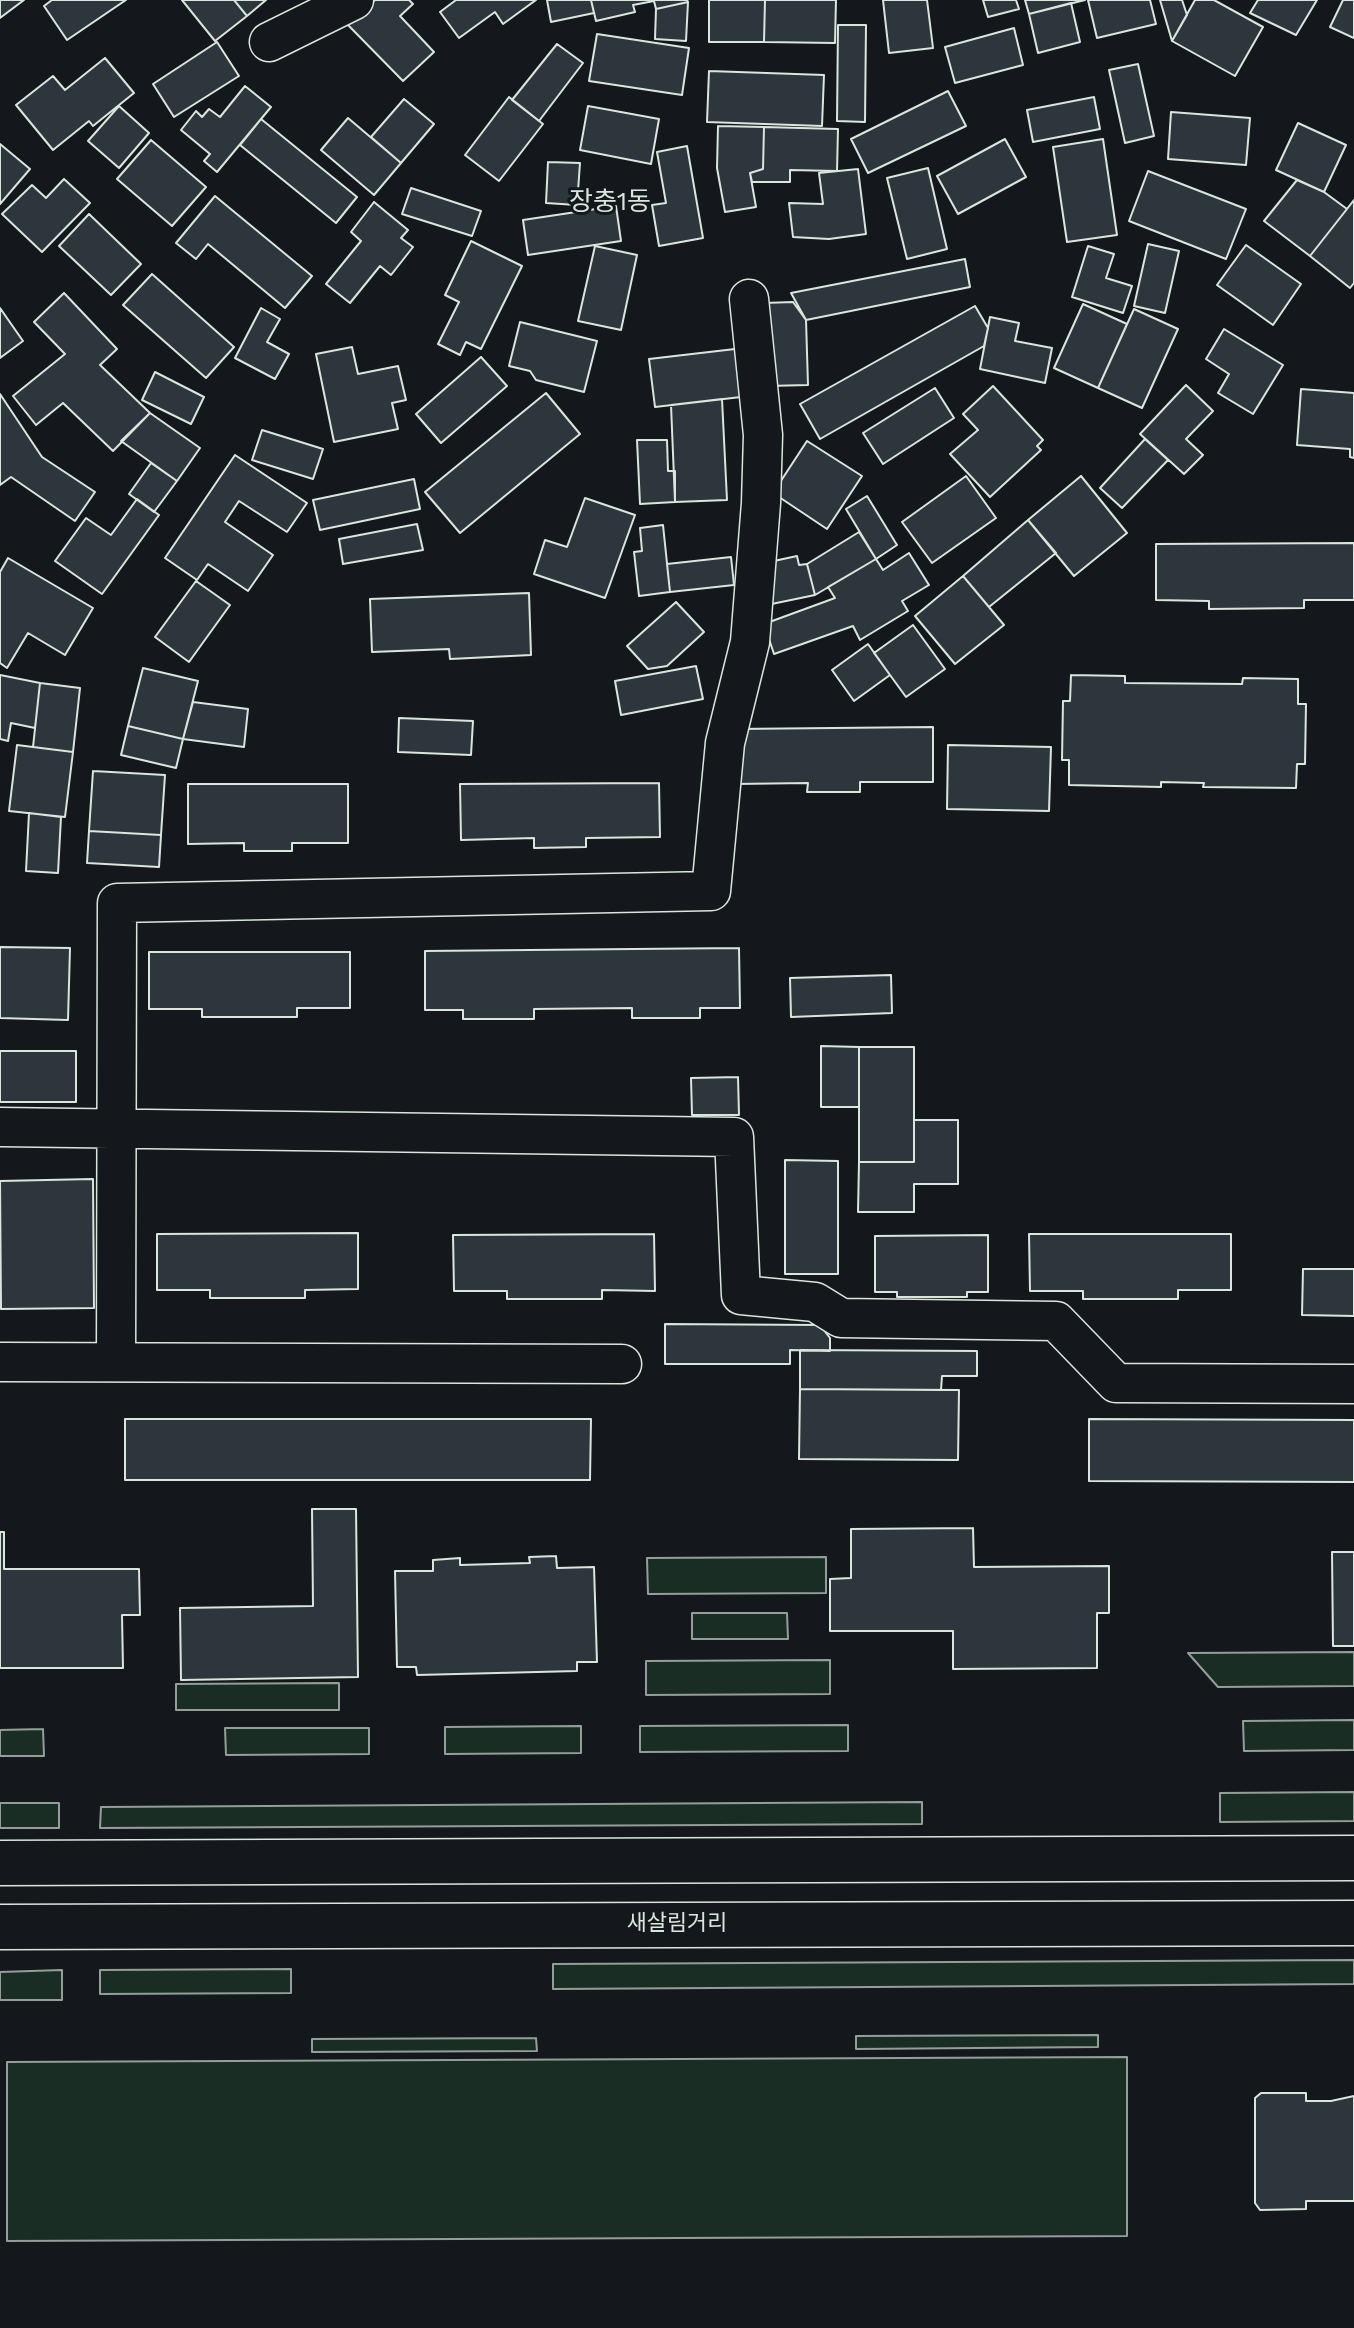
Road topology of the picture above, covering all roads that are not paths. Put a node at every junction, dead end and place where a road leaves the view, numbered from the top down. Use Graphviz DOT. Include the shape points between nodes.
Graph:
graph roads {
  1 [pos="354,0"];
  2 [pos="269,42"];
  3 [pos="749,299"];
  4 [pos="0,1127"];
  5 [pos="117,1129"];
  6 [pos="0,1362"];
  7 [pos="116,1362"];
  8 [pos="622,1364"];
  9 [pos="1354,1384"];
  10 [pos="1354,1858"];
  11 [pos="0,1863"];
  12 [pos="1354,1923"];
  13 [pos="0,1927"];
  1 -- 2 [label="street"];
  3 -- 5 [label="street" via="763,435 760,519 750,642 725,743 711,891 117,903"];
  4 -- 5 [label="street"];
  5 -- 7 [label="street"];
  5 -- 9 [label="street" via="734,1137 741,1295 815,1302 841,1318 1056,1321 1116,1383"];
  6 -- 7 [label="street"];
  7 -- 8 [label="street"];
  10 -- 11 [label="main road"];
  12 -- 13 [label="main road, 새살림거리"];
}
